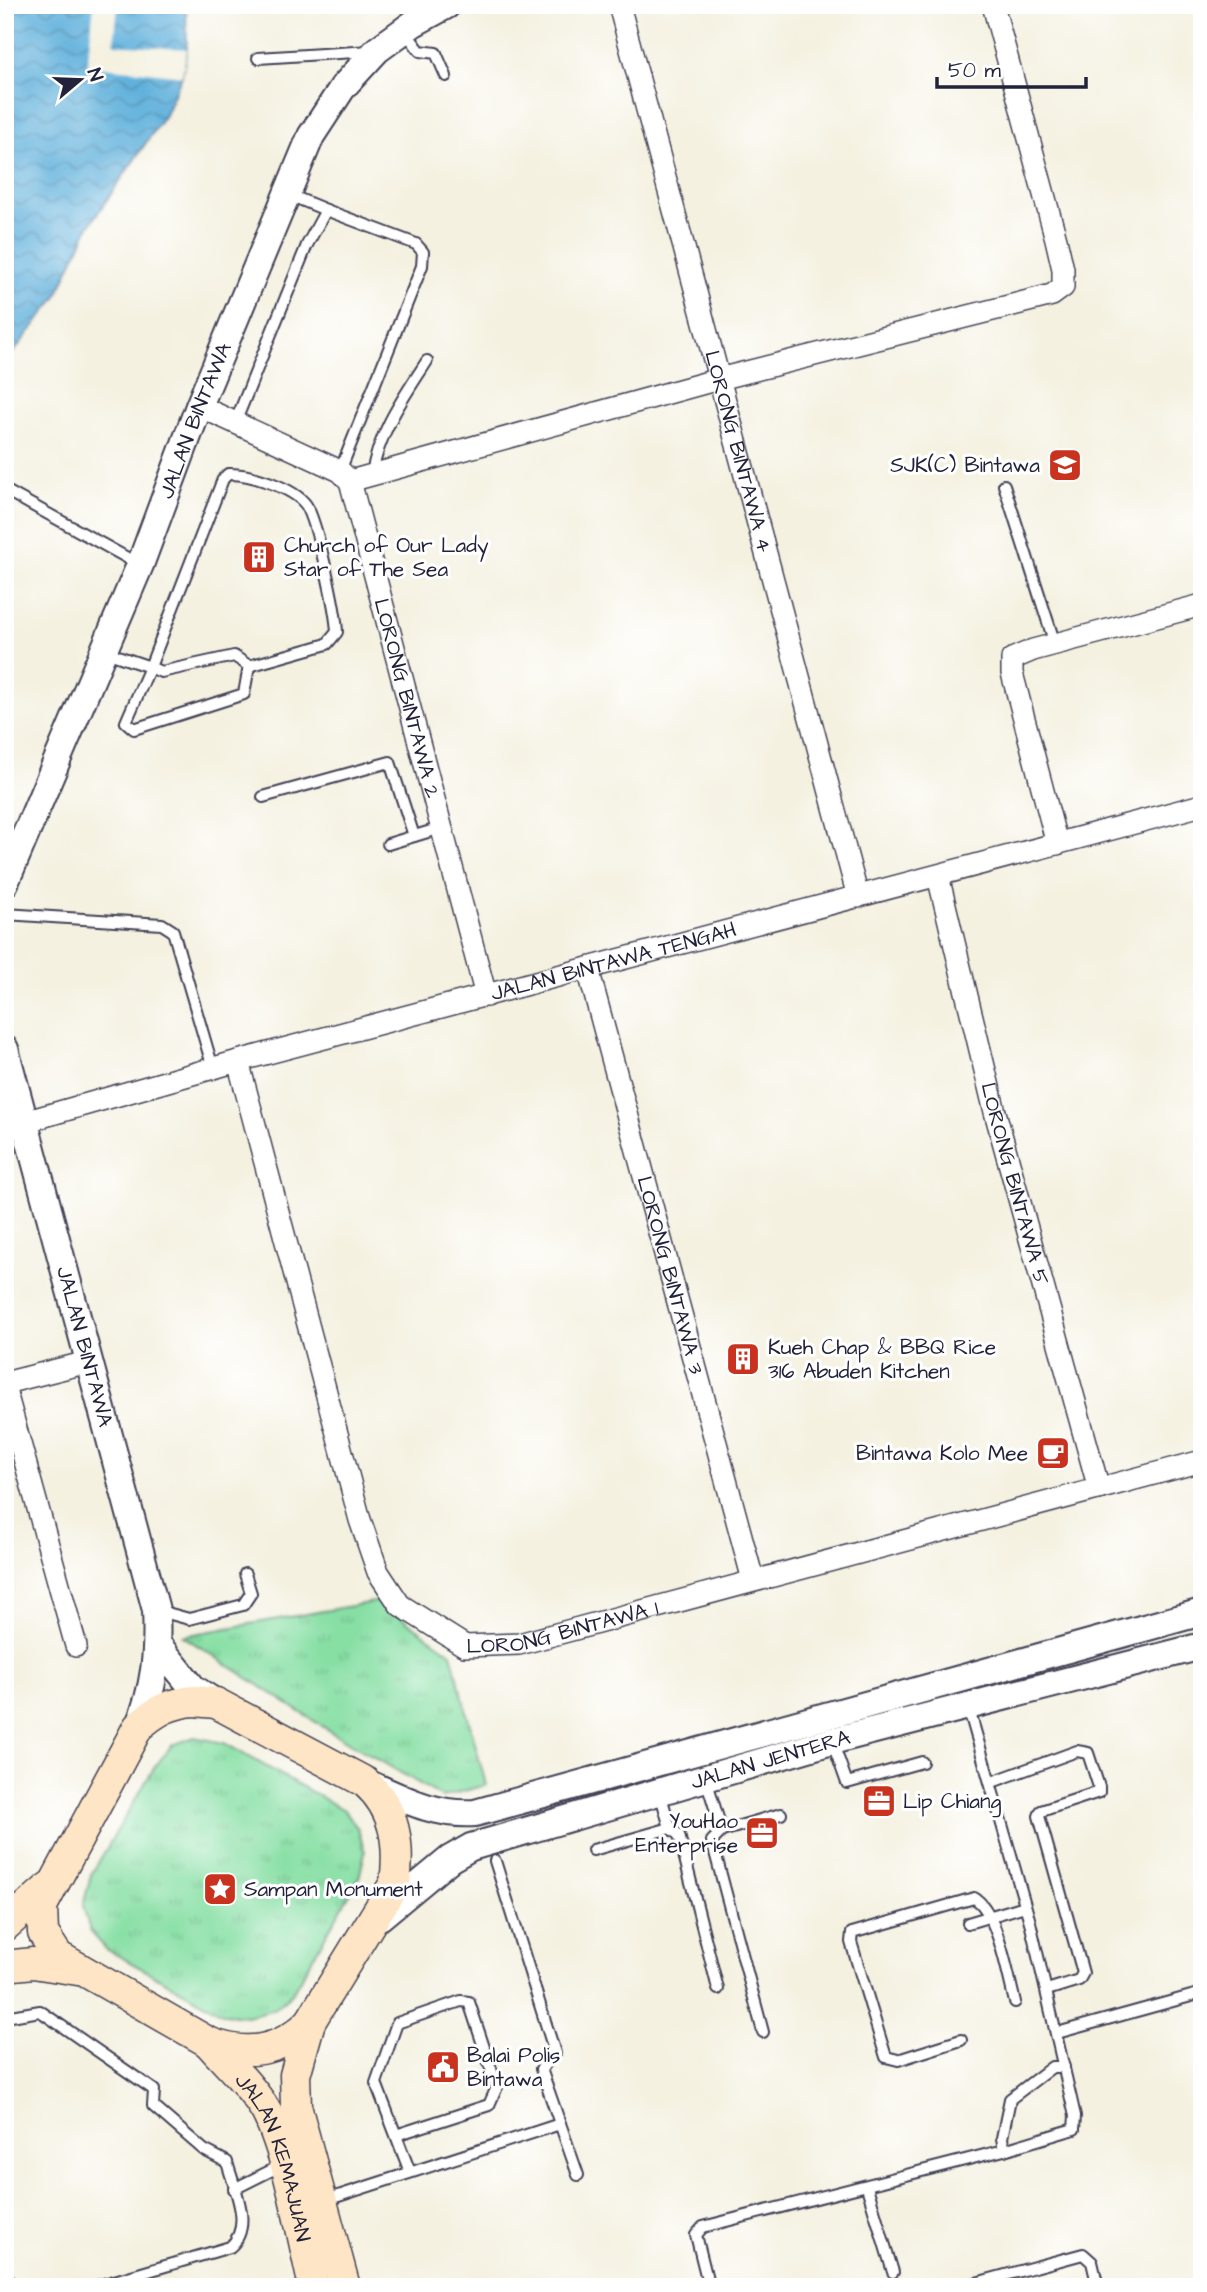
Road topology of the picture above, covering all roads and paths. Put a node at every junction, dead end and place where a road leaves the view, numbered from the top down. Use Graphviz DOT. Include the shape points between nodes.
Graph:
graph roads {
  1 [pos="447,5"];
  2 [pos="619,5"];
  3 [pos="993,5"];
  4 [pos="404,30"];
  5 [pos="377,51"];
  6 [pos="258,58"];
  7 [pos="446,76"];
  8 [pos="287,194"];
  9 [pos="326,210"];
  10 [pos="427,361"];
  11 [pos="719,379"];
  12 [pos="200,406"];
  13 [pos="235,423"];
  14 [pos="372,474"];
  15 [pos="345,476"];
  16 [pos="1004,485"];
  17 [pos="5,490"];
  18 [pos="140,565"];
  19 [pos="1202,605"];
  20 [pos="1055,644"];
  21 [pos="103,651"];
  22 [pos="249,666"];
  23 [pos="150,667"];
  24 [pos="263,797"];
  25 [pos="1202,805"];
  26 [pos="441,828"];
  27 [pos="414,836"];
  28 [pos="388,844"];
  29 [pos="1057,844"];
  30 [pos="938,876"];
  31 [pos="5,883"];
  32 [pos="858,897"];
  33 [pos="5,914"];
  34 [pos="588,969"];
  35 [pos="486,996"];
  36 [pos="5,1049"];
  37 [pos="238,1061"];
  38 [pos="213,1068"];
  39 [pos="24,1122"];
  40 [pos="88,1363"];
  41 [pos="5,1386"];
  42 [pos="1202,1461"];
  43 [pos="1099,1489"];
  44 [pos="245,1574"];
  45 [pos="754,1580"];
  46 [pos="156,1610"];
  47 [pos="1202,1612"];
  48 [pos="158,1645"];
  49 [pos="76,1646"];
  50 [pos="1202,1646"];
  51 [pos="216,1703"];
  52 [pos="968,1706"];
  53 [pos="138,1727"];
  54 [pos="832,1741"];
  55 [pos="922,1762"];
  56 [pos="706,1779"];
  57 [pos="992,1782"];
  58 [pos="365,1783"];
  59 [pos="660,1792"];
  60 [pos="781,1814"];
  61 [pos="670,1828"];
  62 [pos="722,1831"];
  63 [pos="593,1850"];
  64 [pos="495,1861"];
  65 [pos="56,1880"];
  66 [pos="1025,1906"];
  67 [pos="990,1916"];
  68 [pos="968,1923"];
  69 [pos="5,1926"];
  70 [pos="367,1929"];
  71 [pos="5,1966"];
  72 [pos="85,1971"];
  73 [pos="718,1989"];
  74 [pos="1047,1990"];
  75 [pos="1202,1993"];
  76 [pos="1015,2002"];
  77 [pos="5,2017"];
  78 [pos="310,2022"];
  79 [pos="763,2032"];
  80 [pos="1057,2033"];
  81 [pos="961,2040"];
  82 [pos="208,2042"];
  83 [pos="1064,2067"];
  84 [pos="560,2124"];
  85 [pos="396,2135"];
  86 [pos="1004,2150"];
  87 [pos="284,2165"];
  88 [pos="410,2172"];
  89 [pos="578,2175"];
  90 [pos="867,2187"];
  91 [pos="234,2189"];
  92 [pos="321,2202"];
  93 [pos="5,2272"];
  94 [pos="893,2272"];
  95 [pos="12,2287"];
  96 [pos="94,2287"];
  97 [pos="314,2287"];
  98 [pos="345,2287"];
  99 [pos="709,2287"];
  100 [pos="961,2287"];
  101 [pos="1098,2287"];
  1 -- 4 [label="street, JALAN BINTAWA"];
  2 -- 11 [label="street, LORONG BINTAWA 4"];
  3 -- 11 [label="street" via="1056,239 1063,287 1052,295"];
  4 -- 5 [label="street, JALAN BINTAWA"];
  4 -- 7 [label="lane" via="420,51 436,53"];
  5 -- 6 [label="lane"];
  5 -- 8 [label="street, JALAN BINTAWA" via="343,87 311,136"];
  8 -- 9 [label="lane"];
  8 -- 12 [label="street, JALAN BINTAWA"];
  9 -- 13 [label="lane" via="307,245"];
  9 -- 15 [label="lane" via="416,244 423,252 422,266"];
  10 -- 14 [label="lane" via="376,448"];
  11 -- 14 [label="street"];
  11 -- 32 [label="street, LORONG BINTAWA 4"];
  12 -- 13 [label="street"];
  12 -- 18 [label="street, JALAN BINTAWA"];
  13 -- 15 [label="street"];
  14 -- 15 [label="street"];
  15 -- 26 [label="street, LORONG BINTAWA 2"];
  16 -- 20 [label="lane"];
  17 -- 18 [label="lane"];
  18 -- 21 [label="street, JALAN BINTAWA"];
  19 -- 20 [label="street"];
  20 -- 29 [label="street" via="1012,659 1012,673"];
  21 -- 23 [label="lane"];
  21 -- 31 [label="street, JALAN BINTAWA"];
  22 -- 23 [label="lane" via="234,656 161,672"];
  22 -- 23 [label="lane" via="244,694 129,728 126,722"];
  22 -- 23 [label="lane" via="327,644 337,632 336,611 307,506 291,490 234,474 223,479"];
  24 -- 27 [label="lane" via="390,762"];
  25 -- 29 [label="street, JALAN BINTAWA TENGAH"];
  26 -- 27 [label="lane"];
  26 -- 35 [label="street, LORONG BINTAWA 2"];
  27 -- 28 [label="lane"];
  29 -- 30 [label="street, JALAN BINTAWA TENGAH"];
  30 -- 32 [label="street, JALAN BINTAWA TENGAH"];
  30 -- 43 [label="street, LORONG BINTAWA 5" via="995,1112"];
  32 -- 34 [label="street, JALAN BINTAWA TENGAH"];
  33 -- 38 [label="lane" via="162,924 173,931"];
  34 -- 35 [label="street, JALAN BINTAWA TENGAH"];
  34 -- 45 [label="street, LORONG BINTAWA 3"];
  35 -- 37 [label="street, JALAN BINTAWA TENGAH"];
  36 -- 39 [label="street, JALAN BINTAWA"];
  37 -- 38 [label="street, JALAN BINTAWA TENGAH"];
  37 -- 45 [label="street, LORONG BINTAWA 1" via="360,1520 378,1572 400,1605 465,1646 519,1644"];
  38 -- 39 [label="street, JALAN BINTAWA TENGAH"];
  39 -- 40 [label="street, JALAN BINTAWA"];
  40 -- 41 [label="street"];
  40 -- 46 [label="street, JALAN BINTAWA"];
  41 -- 49 [label="street"];
  42 -- 43 [label="street, LORONG BINTAWA 1"];
  43 -- 45 [label="street, LORONG BINTAWA 1"];
  44 -- 46 [label="lane" via="251,1593 243,1605 189,1619"];
  46 -- 48 [label="street, JALAN BINTAWA"];
  47 -- 58 [label="street, JALAN JENTERA" via="475,1813 430,1810"];
  48 -- 51 [label="street" via="192,1688"];
  48 -- 53 [label="street, JALAN BINTAWA" via="153,1686"];
  50 -- 52 [label="street, JALAN JENTERA"];
  51 -- 53 [label="main road" via="176,1702"];
  51 -- 58 [label="main road"];
  52 -- 54 [label="street, JALAN JENTERA"];
  52 -- 57 [label="lane"];
  53 -- 65 [label="main road"];
  54 -- 55 [label="lane" via="847,1783"];
  54 -- 56 [label="street, JALAN JENTERA"];
  56 -- 59 [label="street, JALAN JENTERA"];
  56 -- 62 [label="lane"];
  57 -- 66 [label="lane"];
  57 -- 74 [label="lane" via="1077,1751 1088,1753 1099,1787 1099,1792 1041,1811 1039,1816 1083,1973 1079,1980"];
  58 -- 70 [label="main road" via="388,1812 399,1858 396,1883"];
  59 -- 61 [label="lane"];
  59 -- 70 [label="street, JALAN JENTERA" via="471,1847"];
  60 -- 62 [label="lane"];
  61 -- 63 [label="lane"];
  61 -- 73 [label="lane" via="679,1835"];
  62 -- 79 [label="lane" via="712,1842 713,1852"];
  64 -- 84 [label="lane" via="555,2053 541,2069"];
  65 -- 69 [label="main road"];
  65 -- 72 [label="main road" via="42,1906 44,1933 58,1956"];
  66 -- 67 [label="lane"];
  66 -- 74 [label="lane"];
  67 -- 68 [label="lane"];
  67 -- 76 [label="lane"];
  67 -- 81 [label="lane" via="983,1902 974,1898 852,1933 850,1942 886,2057 898,2060"];
  70 -- 78 [label="main road"];
  71 -- 72 [label="main road" via="33,1963"];
  72 -- 82 [label="main road"];
  74 -- 80 [label="lane"];
  75 -- 80 [label="lane"];
  77 -- 91 [label="lane" via="40,2011 154,2091 153,2106 204,2150 227,2162"];
  78 -- 82 [label="main road" via="297,2035 249,2051 232,2052"];
  78 -- 92 [label="main road, JALAN KEMAJUAN" via="296,2075 296,2106"];
  80 -- 83 [label="lane"];
  82 -- 87 [label="main road, JALAN KEMAJUAN" via="267,2114"];
  83 -- 86 [label="lane" via="1052,2067 1010,2099"];
  83 -- 86 [label="lane" via="1074,2129"];
  84 -- 88 [label="lane"];
  84 -- 89 [label="lane"];
  85 -- 85 [label="lane" via="376,2083 397,2023 468,2002 497,2087 495,2098 489,2105"];
  85 -- 88 [label="lane"];
  86 -- 90 [label="lane"];
  87 -- 91 [label="lane"];
  87 -- 97 [label="main road, JALAN KEMAJUAN"];
  88 -- 92 [label="lane"];
  90 -- 94 [label="lane"];
  90 -- 99 [label="lane" via="703,2227 696,2235"];
  91 -- 96 [label="lane" via="243,2226 240,2238 230,2247"];
  92 -- 98 [label="main road, JALAN KEMAJUAN"];
  93 -- 95 [label="lane"];
  100 -- 101 [label="lane" via="1083,2254 1091,2262"];
}
